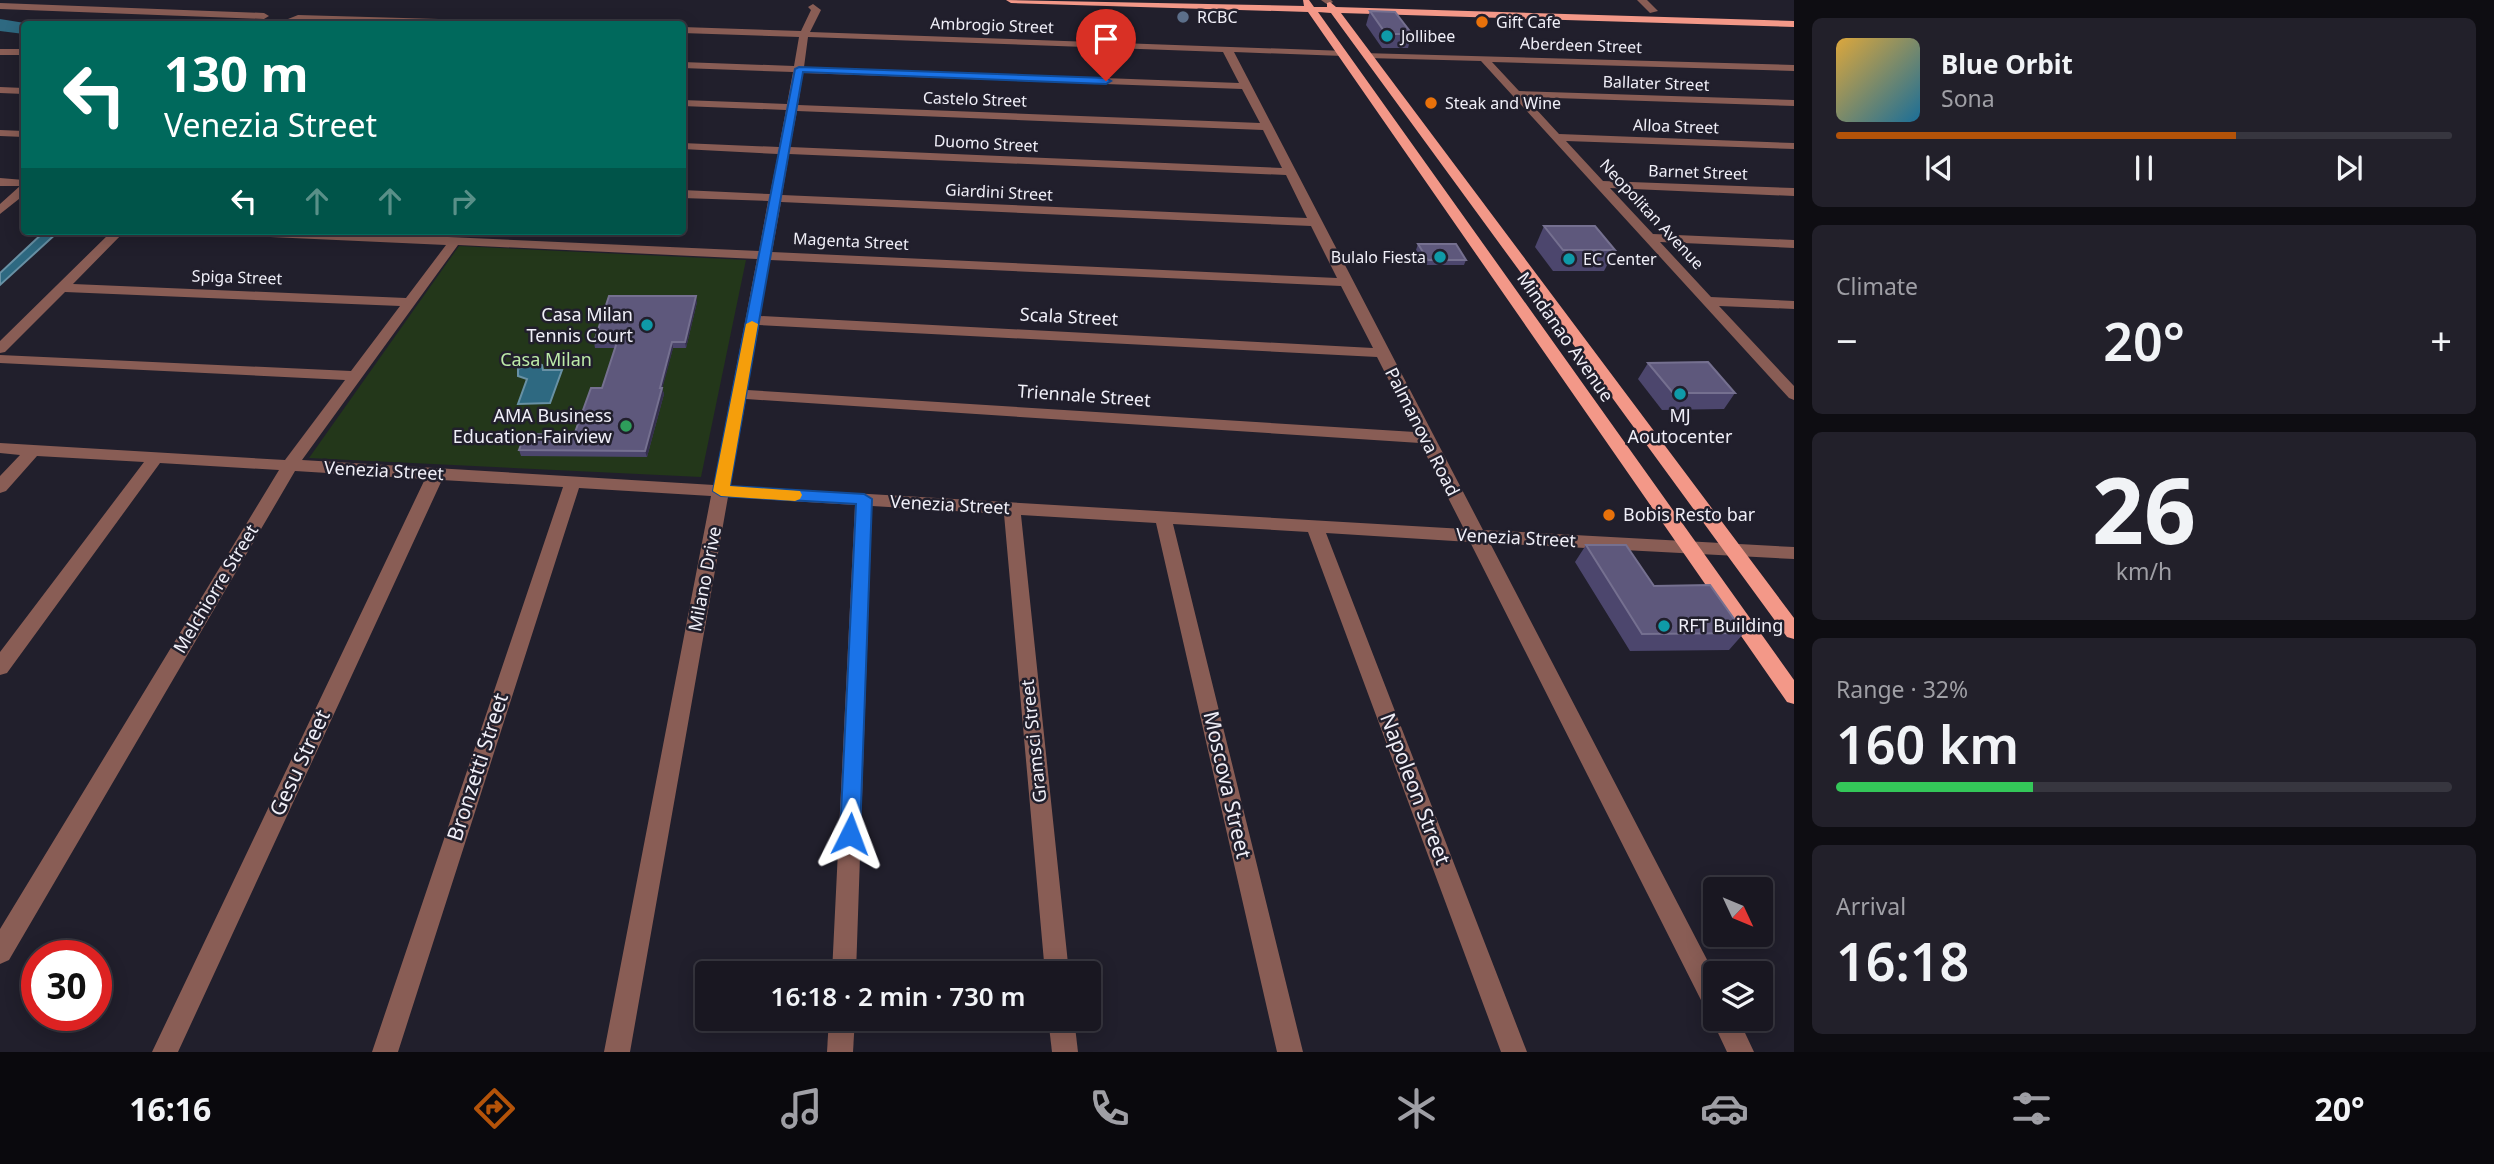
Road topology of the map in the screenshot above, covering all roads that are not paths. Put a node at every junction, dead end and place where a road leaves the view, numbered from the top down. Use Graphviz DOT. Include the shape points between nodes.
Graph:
graph roads {
  1 [pos="1011,0"];
  2 [pos="1250,0"];
  3 [pos="1642,0"];
  4 [pos="1307,4"];
  5 [pos="1329,4"];
  6 [pos="4,7"];
  7 [pos="1653,11"];
  8 [pos="1794,15"];
  9 [pos="810,16"];
  10 [pos="257,21"];
  11 [pos="281,21"];
  12 [pos="404,21"];
  13 [pos="1794,24"];
  14 [pos="686,30"];
  15 [pos="1227,49"];
  16 [pos="0,52"];
  17 [pos="21,52"];
  18 [pos="1343,53"];
  19 [pos="1367,55"];
  20 [pos="1483,58"];
  21 [pos="686,65"];
  22 [pos="1794,68"];
  23 [pos="799,69"];
  24 [pos="1245,86"];
  25 [pos="0,90"];
  26 [pos="21,91"];
  27 [pos="1517,94"];
  28 [pos="686,103"];
  29 [pos="1794,103"];
  30 [pos="792,107"];
  31 [pos="1265,127"];
  32 [pos="0,133"];
  33 [pos="21,134"];
  34 [pos="1556,137"];
  35 [pos="686,146"];
  36 [pos="1794,146"];
  37 [pos="785,149"];
  38 [pos="1289,172"];
  39 [pos="0,181"];
  40 [pos="21,183"];
  41 [pos="1600,184"];
  42 [pos="21,192"];
  43 [pos="1794,192"];
  44 [pos="686,194"];
  45 [pos="775,198"];
  46 [pos="0,210"];
  47 [pos="1314,222"];
  48 [pos="115,235"];
  49 [pos="319,235"];
  50 [pos="1650,238"];
  51 [pos="455,241"];
  52 [pos="1794,244"];
  53 [pos="765,254"];
  54 [pos="1346,282"];
  55 [pos="62,288"];
  56 [pos="1708,301"];
  57 [pos="410,302"];
  58 [pos="1794,305"];
  59 [pos="753,320"];
  60 [pos="0,349"];
  61 [pos="1383,353"];
  62 [pos="0,359"];
  63 [pos="1771,370"];
  64 [pos="1794,372"];
  65 [pos="356,376"];
  66 [pos="739,394"];
  67 [pos="1794,395"];
  68 [pos="1426,438"];
  69 [pos="0,448"];
  70 [pos="33,450"];
  71 [pos="156,457"];
  72 [pos="290,465"];
  73 [pos="436,474"];
  74 [pos="573,482"];
  75 [pos="0,487"];
  76 [pos="721,491"];
  77 [pos="864,499"];
  78 [pos="1012,508"];
  79 [pos="1163,517"];
  80 [pos="1315,527"];
  81 [pos="1474,536"];
  82 [pos="1690,548"];
  83 [pos="1734,550"];
  84 [pos="1794,553"];
  85 [pos="1794,632"];
  86 [pos="0,667"];
  87 [pos="1794,696"];
  88 [pos="0,952"];
  89 [pos="845,961"];
  90 [pos="1056,961"];
  91 [pos="1703,978"];
  92 [pos="841,1031"];
  93 [pos="1063,1031"];
  94 [pos="1730,1031"];
  95 [pos="164,1052"];
  96 [pos="385,1052"];
  97 [pos="617,1052"];
  98 [pos="840,1052"];
  99 [pos="1065,1052"];
  100 [pos="1290,1052"];
  101 [pos="1514,1052"];
  102 [pos="1741,1052"];
  1 -- 4 [label="main road"];
  2 -- 4 [label="main road"];
  3 -- 7 [label="street"];
  4 -- 5 [label="main road"];
  4 -- 18 [label="main road, Mindanao Avenue"];
  5 -- 7 [label="main road"];
  5 -- 13 [label="main road"];
  5 -- 19 [label="main road, Mindanao Avenue"];
  6 -- 10 [label="street"];
  7 -- 8 [label="main road"];
  9 -- 14 [label="street, Ambrogio Street"];
  9 -- 15 [label="street, Ambrogio Street"];
  9 -- 23 [label="street, Milano Drive"];
  11 -- 12 [label="street"];
  15 -- 18 [label="street, Ambrogio Street"];
  15 -- 24 [label="street, Palmanova Road"];
  16 -- 17 [label="street"];
  18 -- 19 [label="main road"];
  18 -- 82 [label="main road, Mindanao Avenue"];
  19 -- 20 [label="street, Aberdeen Street"];
  19 -- 83 [label="main road, Mindanao Avenue"];
  20 -- 22 [label="street, Aberdeen Street"];
  20 -- 27 [label="street, Neopolitan Avenue"];
  21 -- 23 [label="street"];
  23 -- 24 [label="street"];
  23 -- 30 [label="street, Milano Drive"];
  24 -- 31 [label="street, Palmanova Road"];
  25 -- 26 [label="street"];
  27 -- 29 [label="street, Ballater Street"];
  27 -- 34 [label="street, Neopolitan Avenue"];
  28 -- 30 [label="street, Castelo Street"];
  30 -- 31 [label="street, Castelo Street"];
  30 -- 37 [label="street, Milano Drive"];
  31 -- 38 [label="street, Palmanova Road"];
  32 -- 33 [label="street"];
  34 -- 36 [label="street, Alloa Street"];
  34 -- 41 [label="street, Neopolitan Avenue"];
  35 -- 37 [label="street, Duomo Street"];
  37 -- 38 [label="street, Duomo Street"];
  37 -- 45 [label="street, Milano Drive"];
  38 -- 47 [label="street, Palmanova Road"];
  39 -- 40 [label="street"];
  41 -- 43 [label="street, Barnet Street"];
  41 -- 50 [label="street, Neopolitan Avenue"];
  42 -- 46 [label="street"];
  44 -- 45 [label="street, Giardini Street"];
  45 -- 47 [label="street, Giardini Street"];
  45 -- 53 [label="street, Milano Drive"];
  47 -- 54 [label="street, Palmanova Road"];
  48 -- 55 [label="street"];
  49 -- 51 [label="street, Magenta Street"];
  50 -- 52 [label="street"];
  50 -- 56 [label="street, Neopolitan Avenue"];
  51 -- 53 [label="street, Magenta Street"];
  51 -- 57 [label="street, Melchiorre Street"];
  53 -- 54 [label="street, Magenta Street"];
  53 -- 59 [label="street, Milano Drive"];
  54 -- 61 [label="street, Palmanova Road"];
  55 -- 57 [label="street, Spiga Street"];
  55 -- 60 [label="street"];
  56 -- 58 [label="street"];
  56 -- 63 [label="street, Neopolitan Avenue"];
  57 -- 65 [label="street, Melchiorre Street"];
  59 -- 61 [label="street, Scala Street"];
  59 -- 66 [label="street, Milano Drive"];
  61 -- 68 [label="street, Palmanova Road"];
  62 -- 65 [label="street"];
  63 -- 64 [label="street"];
  63 -- 67 [label="street, Neopolitan Avenue"];
  65 -- 72 [label="street, Melchiorre Street"];
  66 -- 68 [label="street, Triennale Street"];
  66 -- 76 [label="street, Milano Drive"];
  68 -- 81 [label="street, Palmanova Road"];
  69 -- 70 [label="street, Venezia Street"];
  70 -- 71 [label="street, Venezia Street"];
  70 -- 75 [label="street"];
  71 -- 72 [label="street, Venezia Street"];
  71 -- 86 [label="street"];
  72 -- 73 [label="street, Venezia Street"];
  72 -- 88 [label="street, Melchiorre Street"];
  73 -- 74 [label="street, Venezia Street"];
  73 -- 95 [label="street, Gesu Street"];
  74 -- 76 [label="street, Venezia Street"];
  74 -- 96 [label="street, Bronzetti Street"];
  76 -- 77 [label="street, Venezia Street"];
  76 -- 97 [label="street, Milano Drive"];
  77 -- 78 [label="street, Venezia Street"];
  77 -- 89 [label="street"];
  78 -- 79 [label="street, Venezia Street"];
  78 -- 90 [label="street, Gramsci Street"];
  79 -- 80 [label="street, Venezia Street"];
  79 -- 100 [label="street, Moscova Street"];
  80 -- 81 [label="street, Venezia Street"];
  80 -- 101 [label="street, Napoleon Street"];
  81 -- 82 [label="street, Venezia Street"];
  81 -- 91 [label="street, Palmanova Road"];
  82 -- 83 [label="street, Venezia Street"];
  82 -- 87 [label="main road, Mindanao Avenue"];
  83 -- 84 [label="street, Venezia Street"];
  83 -- 85 [label="main road, Mindanao Avenue"];
  92 -- 98 [label="street"];
  93 -- 99 [label="street"];
  94 -- 102 [label="street"];
}
